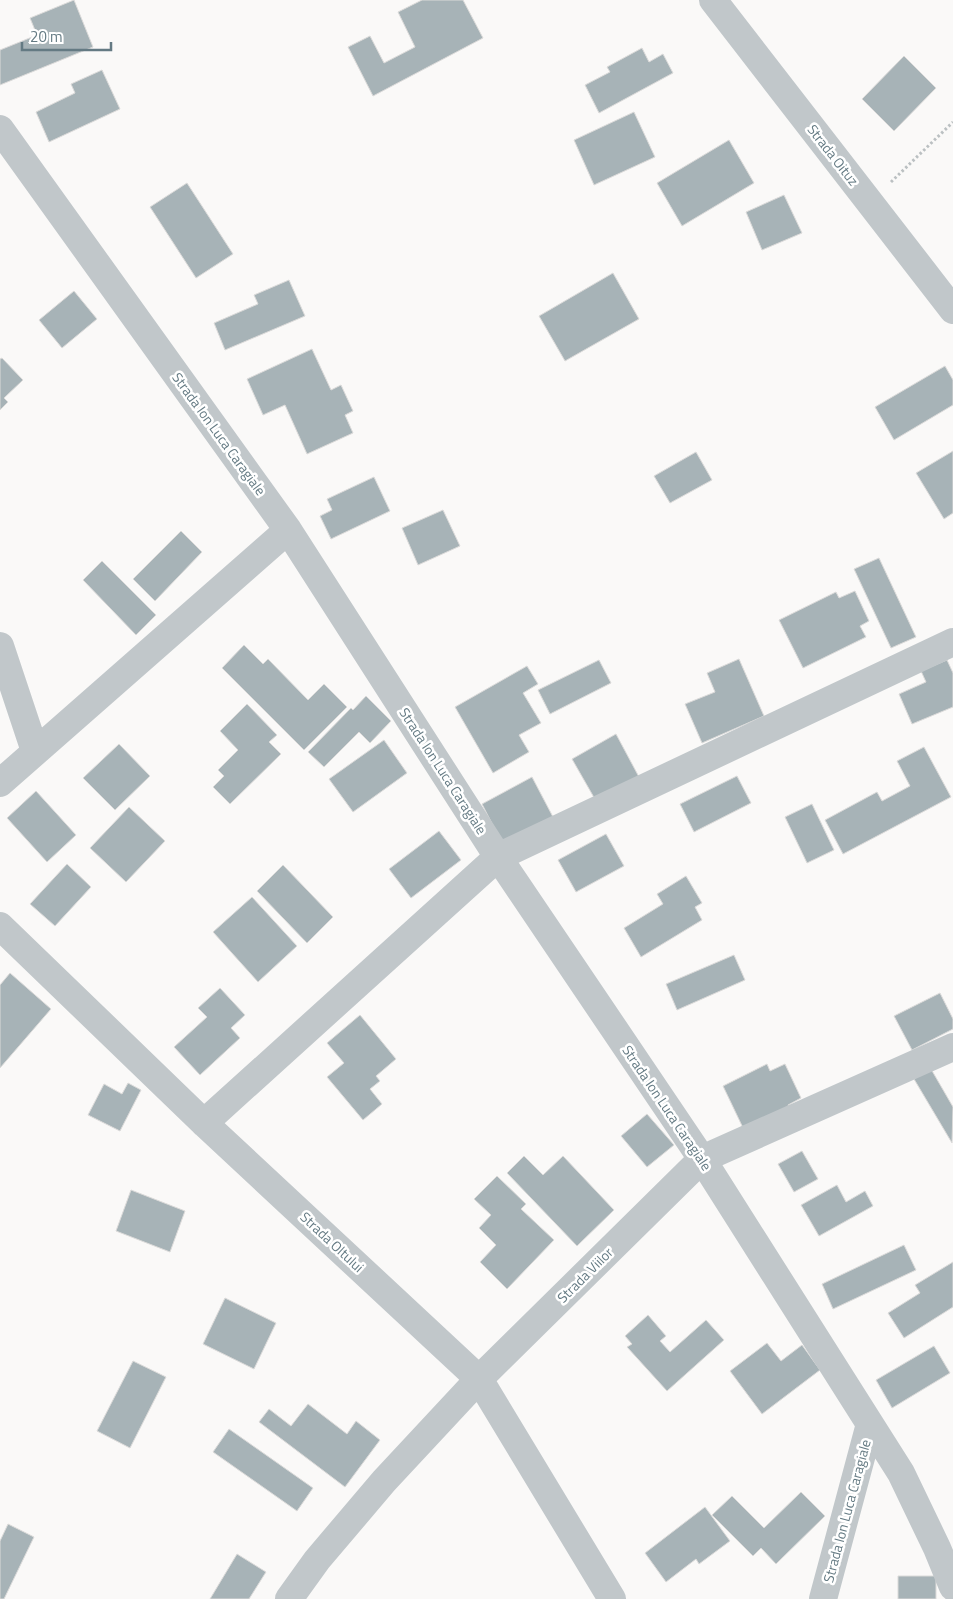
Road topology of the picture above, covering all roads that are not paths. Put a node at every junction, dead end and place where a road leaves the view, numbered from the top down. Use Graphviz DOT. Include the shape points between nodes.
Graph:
graph roads {
  1 [pos="713,0"];
  2 [pos="0,129"];
  3 [pos="953,310"];
  4 [pos="288,530"];
  5 [pos="953,642"];
  6 [pos="0,646"];
  7 [pos="35,751"];
  8 [pos="0,783"];
  9 [pos="498,857"];
  10 [pos="0,926"];
  11 [pos="953,1048"];
  12 [pos="204,1123"];
  13 [pos="702,1159"];
  14 [pos="480,1380"];
  15 [pos="870,1424"];
  16 [pos="953,1587"];
  17 [pos="289,1599"];
  18 [pos="612,1599"];
  19 [pos="823,1599"];
  1 -- 3 [label="street, Strada Oituz"];
  2 -- 4 [label="street, Strada Ion Luca Caragiale"];
  4 -- 7 [label="street"];
  4 -- 9 [label="street, Strada Ion Luca Caragiale"];
  5 -- 9 [label="street"];
  6 -- 7 [label="street"];
  7 -- 8 [label="street"];
  9 -- 12 [label="street"];
  9 -- 13 [label="street, Strada Ion Luca Caragiale"];
  10 -- 12 [label="street, Strada Oltului"];
  11 -- 13 [label="street, Strada Viilor"];
  12 -- 14 [label="street, Strada Oltului"];
  13 -- 14 [label="street, Strada Viilor"];
  13 -- 15 [label="street, Strada Ion Luca Caragiale"];
  14 -- 17 [label="street, Strada Viilor" via="384,1481 317,1560"];
  14 -- 18 [label="street, Strada Oltului"];
  15 -- 16 [label="street, Strada Ion Luca Caragiale" via="901,1472"];
  15 -- 19 [label="street, Strada Ion Luca Caragiale"];
}
